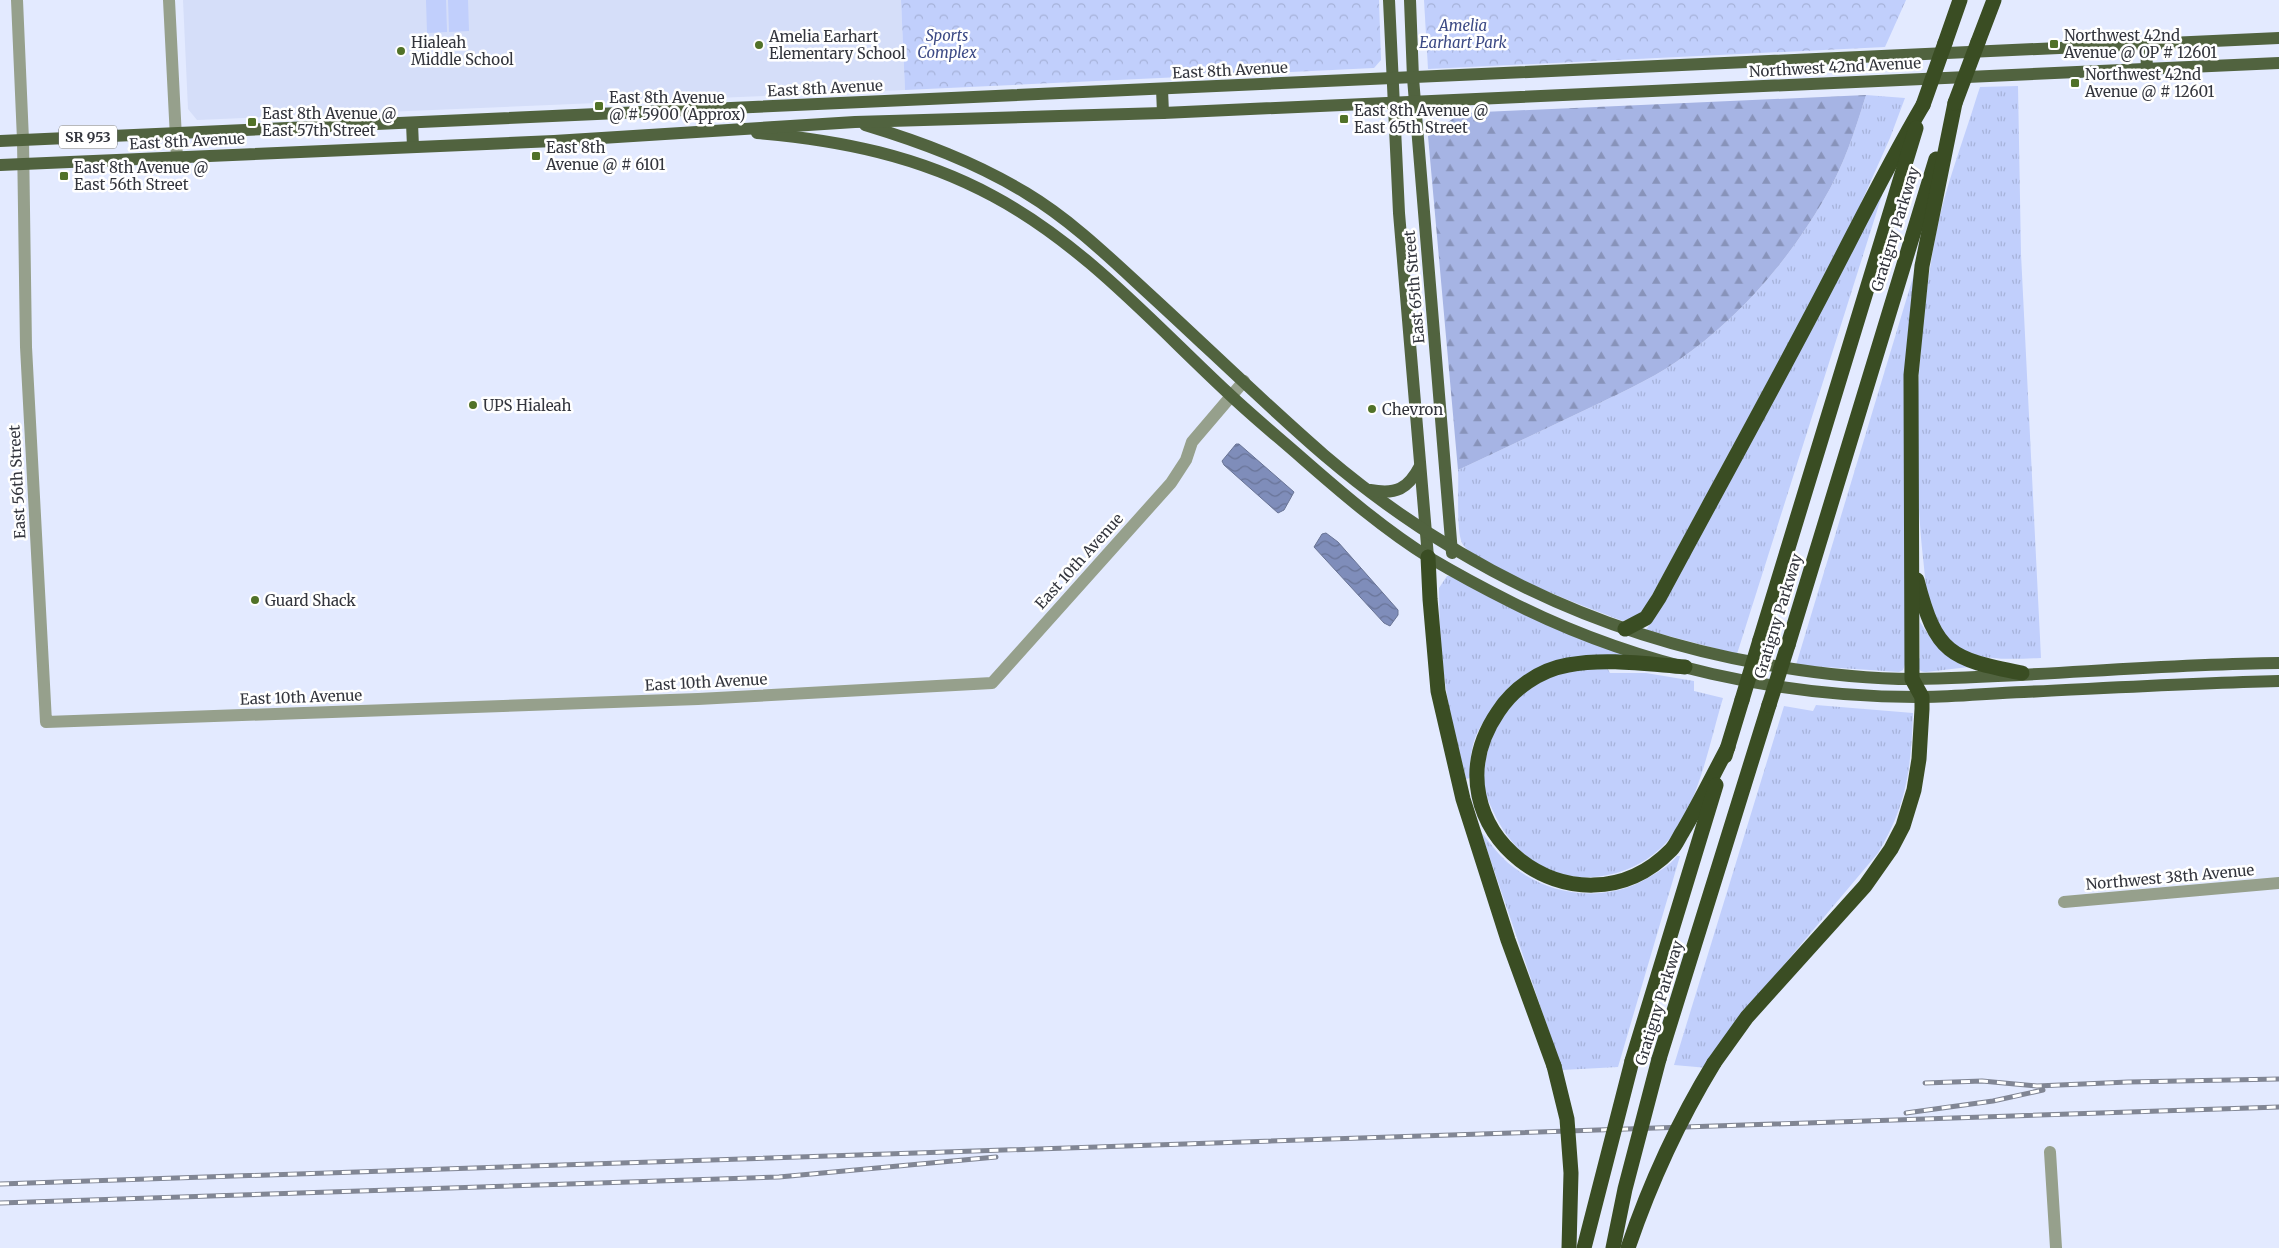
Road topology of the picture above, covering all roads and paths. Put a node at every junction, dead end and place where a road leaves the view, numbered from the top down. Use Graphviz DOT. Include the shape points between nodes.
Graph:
graph roads {
  1 [pos="17,0"];
  2 [pos="169,0"];
  3 [pos="1389,0"];
  4 [pos="1410,0"];
  5 [pos="1960,0"];
  6 [pos="1994,0"];
  7 [pos="2279,38"];
  8 [pos="2146,44"];
  9 [pos="2279,64"];
  10 [pos="2147,69"];
  11 [pos="1413,78"];
  12 [pos="1392,79"];
  13 [pos="1162,89"];
  14 [pos="1415,102"];
  15 [pos="1393,103"];
  16 [pos="1955,103"];
  17 [pos="1923,105"];
  18 [pos="787,106"];
  19 [pos="640,113"];
  20 [pos="1163,113"];
  21 [pos="855,122"];
  22 [pos="412,123"];
  23 [pos="709,130"];
  24 [pos="176,133"];
  25 [pos="640,134"];
  26 [pos="23,140"];
  27 [pos="0,141"];
  28 [pos="413,147"];
  29 [pos="177,158"];
  30 [pos="23,164"];
  31 [pos="0,165"];
  32 [pos="1244,381"];
  33 [pos="1231,395"];
  34 [pos="1420,466"];
  35 [pos="1367,490"];
  36 [pos="1426,530"];
  37 [pos="1452,548"];
  38 [pos="1428,557"];
  39 [pos="1911,558"];
  40 [pos="1454,571"];
  41 [pos="1625,629"];
  42 [pos="2279,663"];
  43 [pos="1685,667"];
  44 [pos="2022,673"];
  45 [pos="1912,679"];
  46 [pos="2279,681"];
  47 [pos="1922,697"];
  48 [pos="46,722"];
  49 [pos="1728,747"];
  50 [pos="2279,883"];
  51 [pos="2064,902"];
  52 [pos="2050,1152"];
  53 [pos="1569,1248"];
  54 [pos="1584,1248"];
  55 [pos="1613,1248"];
  56 [pos="1628,1248"];
  57 [pos="2056,1248"];
  1 -- 26 [label="street, East 56th Street"];
  2 -- 24 [label="street"];
  3 -- 12 [label="main road, East 65th Street"];
  4 -- 11 [label="main road, East 65th Street"];
  5 -- 17 [label="highway, Gratigny Parkway, bridge"];
  6 -- 16 [label="highway, Gratigny Parkway, bridge"];
  7 -- 8 [label="main road, Northwest 42nd Avenue / SR 953"];
  8 -- 10 [label="main road"];
  8 -- 11 [label="main road, Northwest 42nd Avenue / SR 953"];
  9 -- 10 [label="main road, Northwest 42nd Avenue / SR 953"];
  10 -- 14 [label="main road, Northwest 42nd Avenue / SR 953"];
  11 -- 12 [label="main road, East 8th Avenue / SR 953"];
  11 -- 14 [label="main road, East 65th Street"];
  12 -- 13 [label="main road, East 8th Avenue / SR 953"];
  12 -- 15 [label="main road, East 65th Street"];
  13 -- 18 [label="main road, East 8th Avenue / SR 953"];
  13 -- 20 [label="main road"];
  14 -- 15 [label="main road, Northwest 42nd Avenue / SR 953"];
  14 -- 37 [label="main road, East 65th Street"];
  15 -- 20 [label="main road, East 8th Avenue / SR 953"];
  15 -- 34 [label="main road, East 65th Street"];
  16 -- 39 [label="highway" via="1922,266 1915,322 1911,375"];
  16 -- 55 [label="highway, Gratigny Parkway, bridge" via="1926,187 1659,1059"];
  17 -- 41 [label="highway" via="1886,168 1861,221 1659,598 1646,618"];
  17 -- 49 [label="highway, Gratigny Parkway, bridge"];
  18 -- 19 [label="main road, East 8th Avenue / SR 953"];
  18 -- 21 [label="main road" via="824,112"];
  19 -- 22 [label="main road, East 8th Avenue / SR 953"];
  19 -- 25 [label="main road"];
  20 -- 21 [label="main road, East 8th Avenue / SR 953"];
  21 -- 23 [label="main road, East 8th Avenue / SR 953"];
  21 -- 32 [label="main road" via="955,156 1025,193 1063,218"];
  22 -- 24 [label="main road, East 8th Avenue / SR 953"];
  22 -- 28 [label="main road"];
  23 -- 25 [label="main road, East 8th Avenue / SR 953"];
  23 -- 33 [label="main road" via="793,136 856,146 949,174 995,196 1072,249"];
  24 -- 26 [label="main road, East 8th Avenue / SR 953"];
  24 -- 29 [label="street"];
  25 -- 28 [label="main road, East 8th Avenue / SR 953"];
  26 -- 27 [label="main road, East 8th Avenue / SR 953"];
  26 -- 30 [label="street, East 56th Street"];
  28 -- 29 [label="main road, East 8th Avenue / SR 953"];
  29 -- 30 [label="main road, East 8th Avenue / SR 953"];
  30 -- 31 [label="main road, East 8th Avenue / SR 953"];
  30 -- 48 [label="street, East 56th Street" via="26,348"];
  32 -- 33 [label="street, East 10th Avenue"];
  32 -- 35 [label="main road"];
  33 -- 38 [label="main road" via="1336,488"];
  33 -- 48 [label="street, East 10th Avenue" via="1192,442 1186,460 1171,483 992,683 698,699"];
  34 -- 35 [label="main road" via="1413,479 1402,488 1387,492"];
  34 -- 36 [label="main road, East 65th Street"];
  35 -- 36 [label="main road"];
  36 -- 37 [label="main road"];
  36 -- 38 [label="main road, East 65th Street"];
  37 -- 40 [label="main road, East 65th Street"];
  37 -- 41 [label="main road" via="1533,592"];
  38 -- 40 [label="main road"];
  38 -- 53 [label="highway, bridge" via="1438,691 1463,799 1508,940 1554,1066 1567,1119 1571,1183"];
  39 -- 44 [label="highway" via="1925,613 1935,634 1947,648 1986,666"];
  39 -- 45 [label="highway"];
  40 -- 43 [label="main road" via="1564,626 1620,648"];
  41 -- 45 [label="main road" via="1673,646 1799,670"];
  42 -- 44 [label="main road"];
  43 -- 47 [label="main road" via="1793,688"];
  43 -- 49 [label="highway" via="1605,662 1566,665 1541,673 1508,696 1491,722 1479,750 1476,782 1483,812 1512,856 1538,873 1560,881 1591,886 1618,882 1648,868 1671,849"];
  44 -- 45 [label="main road"];
  45 -- 47 [label="highway"];
  46 -- 47 [label="main road"];
  47 -- 56 [label="highway, bridge" via="1914,790 1903,826 1891,849 1865,886 1747,1017 1714,1063 1665,1152"];
  49 -- 54 [label="highway, Gratigny Parkway, bridge" via="1632,1061"];
  50 -- 51 [label="street, Northwest 38th Avenue"];
  52 -- 57 [label="street"];
}
